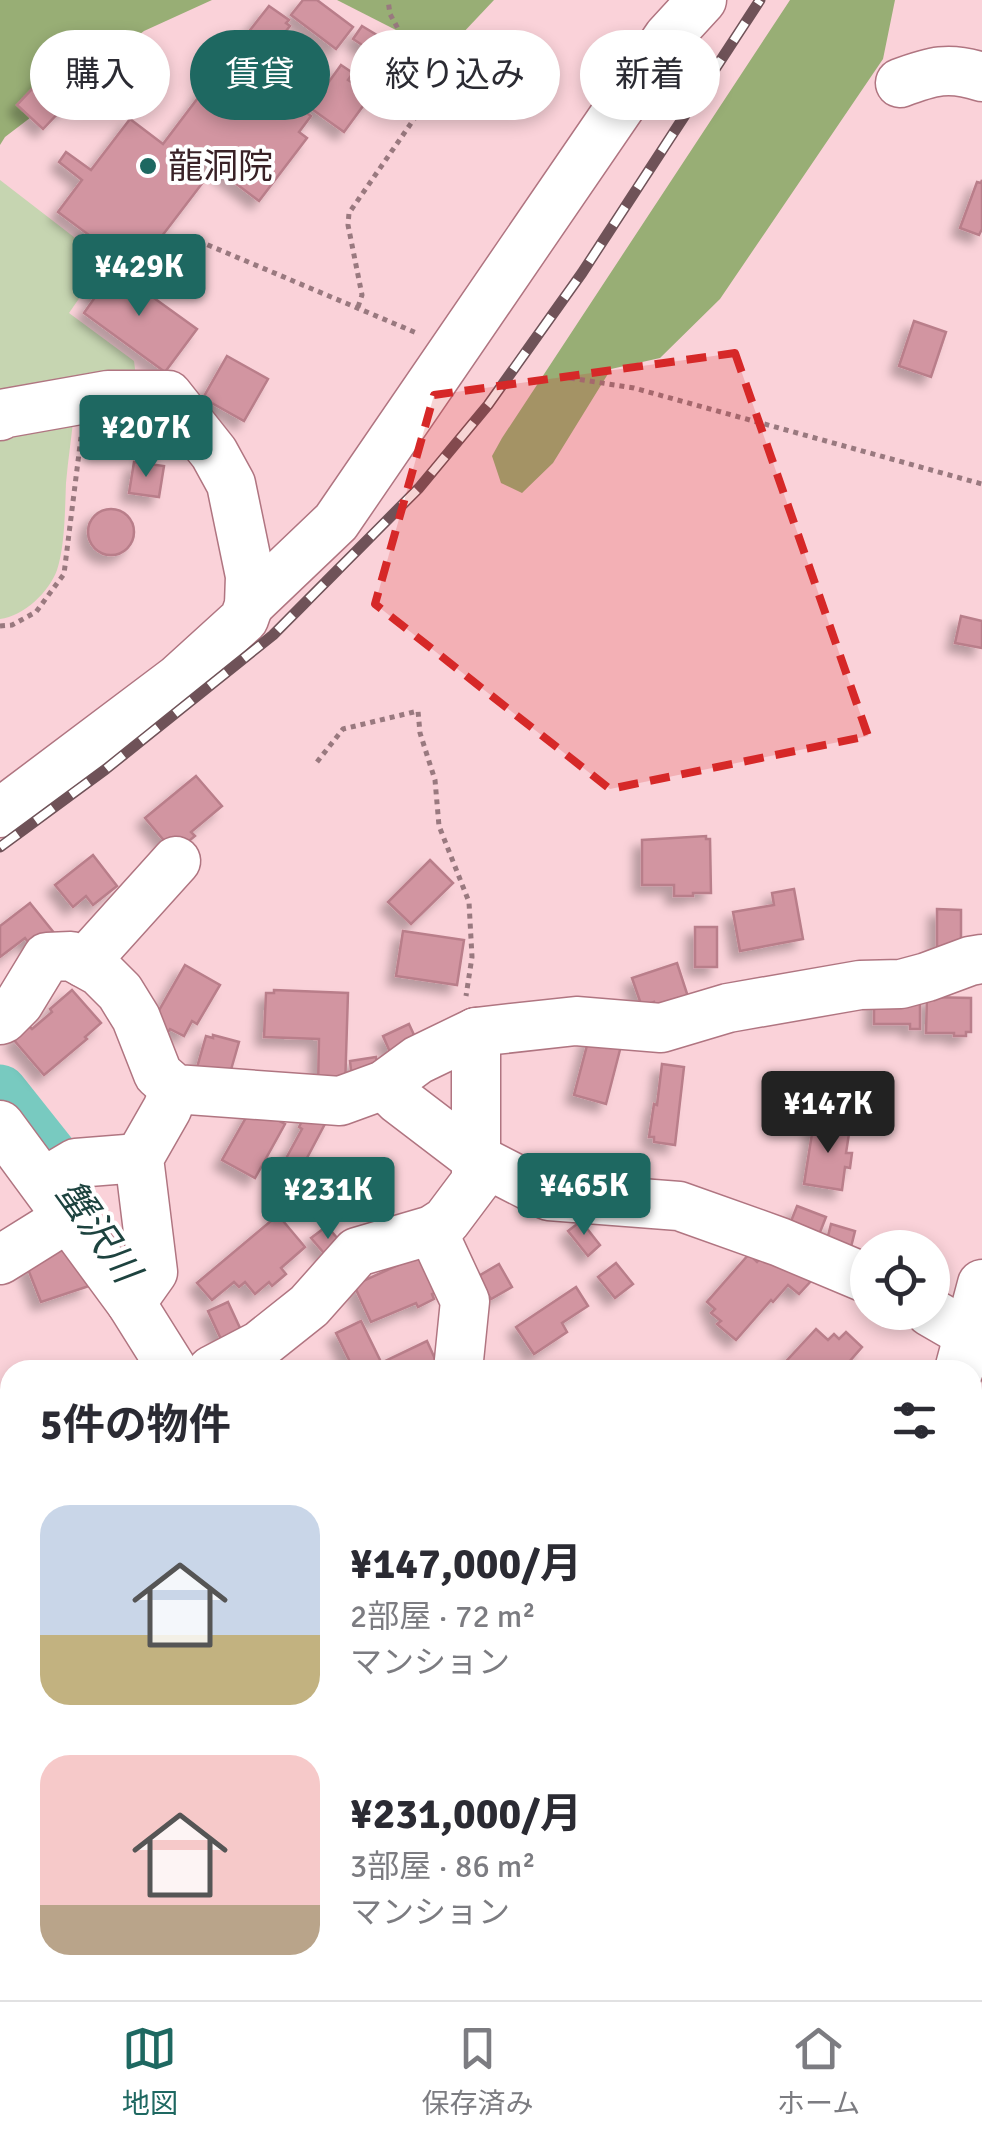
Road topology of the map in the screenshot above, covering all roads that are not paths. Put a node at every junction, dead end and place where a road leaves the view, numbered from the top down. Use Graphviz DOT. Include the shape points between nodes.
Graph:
graph roads {
  1 [pos="702,0"];
  2 [pos="982,77"];
  3 [pos="900,83"];
  4 [pos="0,416"];
  5 [pos="249,605"];
  6 [pos="0,813"];
  7 [pos="176,861"];
  8 [pos="982,959"];
  9 [pos="84,963"];
  10 [pos="0,1020"];
  11 [pos="476,1032"];
  12 [pos="384,1085"];
  13 [pos="175,1089"];
  14 [pos="0,1125"];
  15 [pos="139,1158"];
  16 [pos="475,1158"];
  17 [pos="59,1185"];
  18 [pos="432,1230"];
  19 [pos="8,1250"];
  20 [pos="850,1271"];
  21 [pos="982,1284"];
  22 [pos="139,1292"];
  23 [pos="952,1339"];
  24 [pos="169,1360"];
  25 [pos="232,1360"];
  26 [pos="459,1360"];
  1 -- 5 [label="street" via="668,37 336,522"];
  2 -- 3 [label="street" via="946,70"];
  4 -- 5 [label="street" via="108,395 168,396 231,484 250,576"];
  5 -- 6 [label="street" via="244,620 178,678"];
  7 -- 9 [label="street"];
  8 -- 11 [label="street" via="900,984 728,1008 661,1028 576,1021"];
  9 -- 10 [label="street" via="48,957"];
  9 -- 13 [label="street" via="120,992 158,1074"];
  11 -- 12 [label="street"];
  11 -- 16 [label="street"];
  12 -- 13 [label="street" via="340,1101"];
  12 -- 16 [label="street"];
  13 -- 15 [label="street"];
  14 -- 17 [label="street"];
  15 -- 17 [label="street"];
  15 -- 22 [label="street" via="153,1272"];
  16 -- 18 [label="street" via="476,1181 446,1222"];
  16 -- 20 [label="street" via="548,1196 679,1206"];
  17 -- 19 [label="street"];
  17 -- 22 [label="street"];
  18 -- 25 [label="street" via="357,1252 309,1306"];
  18 -- 26 [label="street" via="464,1301"];
  21 -- 23 [label="street"];
  22 -- 24 [label="street"];
}
